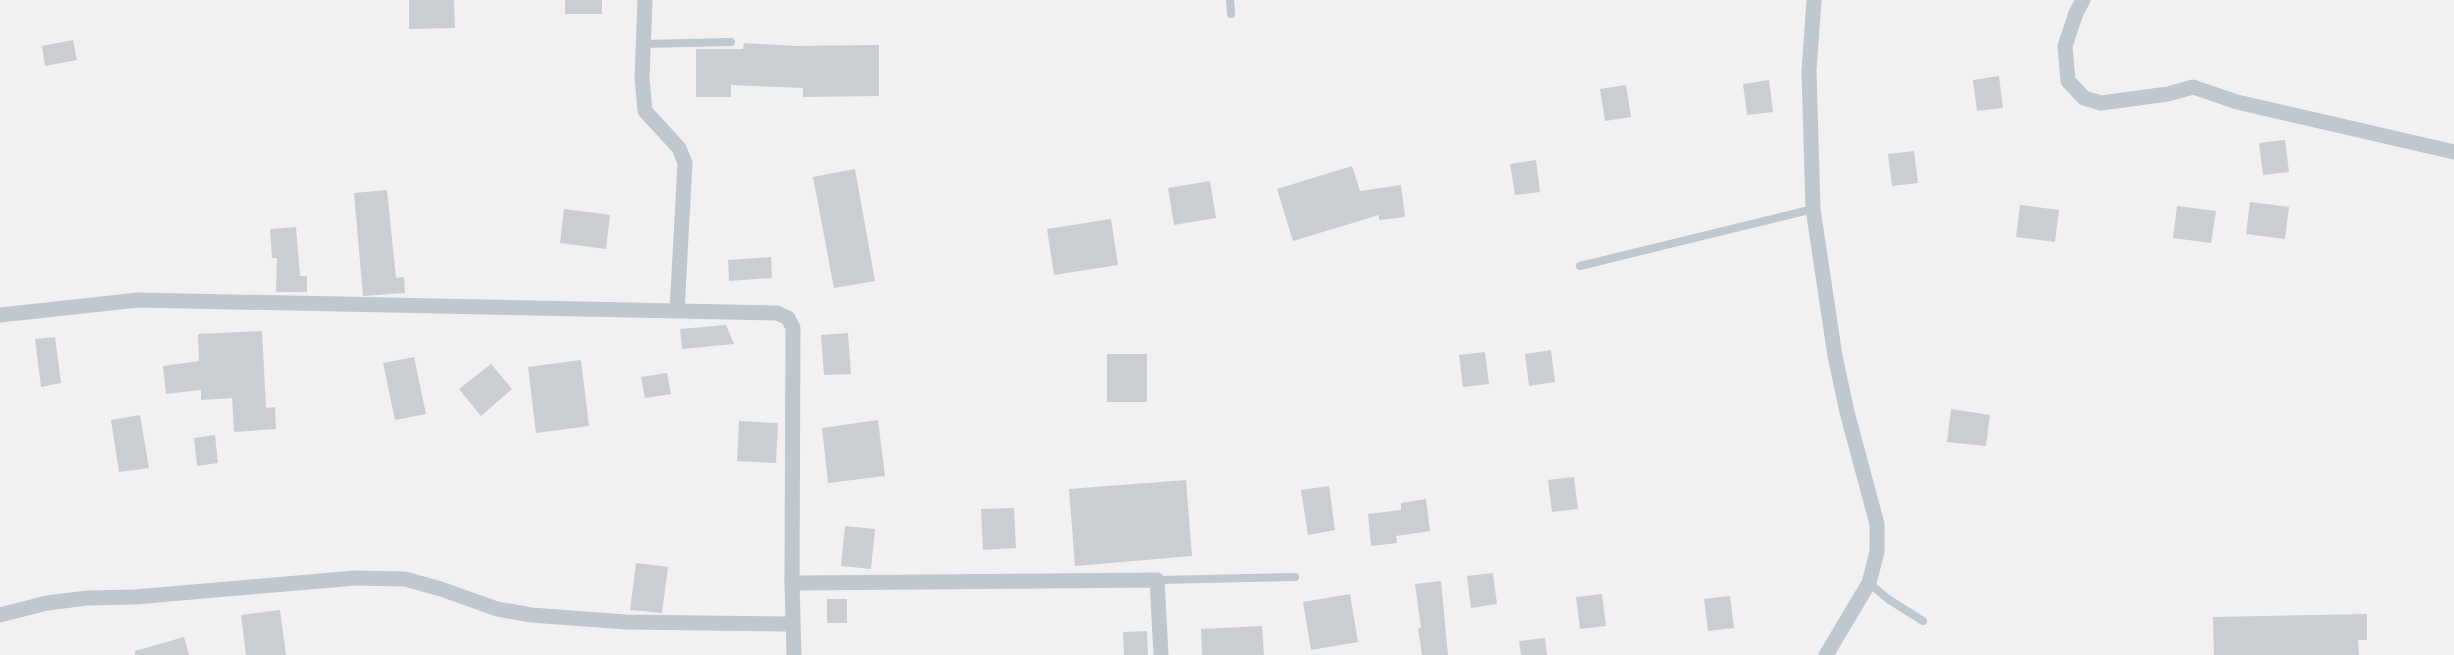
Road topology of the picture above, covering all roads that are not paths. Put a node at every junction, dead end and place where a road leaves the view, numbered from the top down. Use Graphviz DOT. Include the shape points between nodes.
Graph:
graph roads {
  1 [pos="645,0"];
  2 [pos="1230,0"];
  3 [pos="1814,0"];
  4 [pos="2083,0"];
  5 [pos="1231,14"];
  6 [pos="731,42"];
  7 [pos="643,44"];
  8 [pos="2454,152"];
  9 [pos="1813,209"];
  10 [pos="1580,266"];
  11 [pos="677,311"];
  12 [pos="0,315"];
  13 [pos="1295,577"];
  14 [pos="1157,580"];
  15 [pos="792,583"];
  16 [pos="1869,583"];
  17 [pos="0,614"];
  18 [pos="1923,621"];
  19 [pos="793,624"];
  20 [pos="794,655"];
  21 [pos="1161,655"];
  22 [pos="1826,655"];
  1 -- 7 [label="street"];
  2 -- 5 [label="lane"];
  3 -- 9 [label="street" via="1809,71"];
  4 -- 8 [label="street" via="2065,46 2068,81 2084,98 2101,103 2168,94 2193,87 2237,102"];
  6 -- 7 [label="lane"];
  7 -- 11 [label="street" via="644,111 679,148 685,163"];
  9 -- 10 [label="lane"];
  9 -- 16 [label="street" via="1835,356 1877,524 1877,552"];
  11 -- 12 [label="street" via="138,300"];
  11 -- 15 [label="street" via="777,313 788,318 793,328"];
  13 -- 14 [label="lane"];
  14 -- 15 [label="street"];
  14 -- 21 [label="street"];
  15 -- 19 [label="street"];
  16 -- 18 [label="lane" via="1888,599"];
  16 -- 22 [label="street"];
  17 -- 19 [label="street" via="47,603 87,598 135,597 355,578 388,578 412,581 497,609 531,615 626,622"];
  19 -- 20 [label="street"];
}
